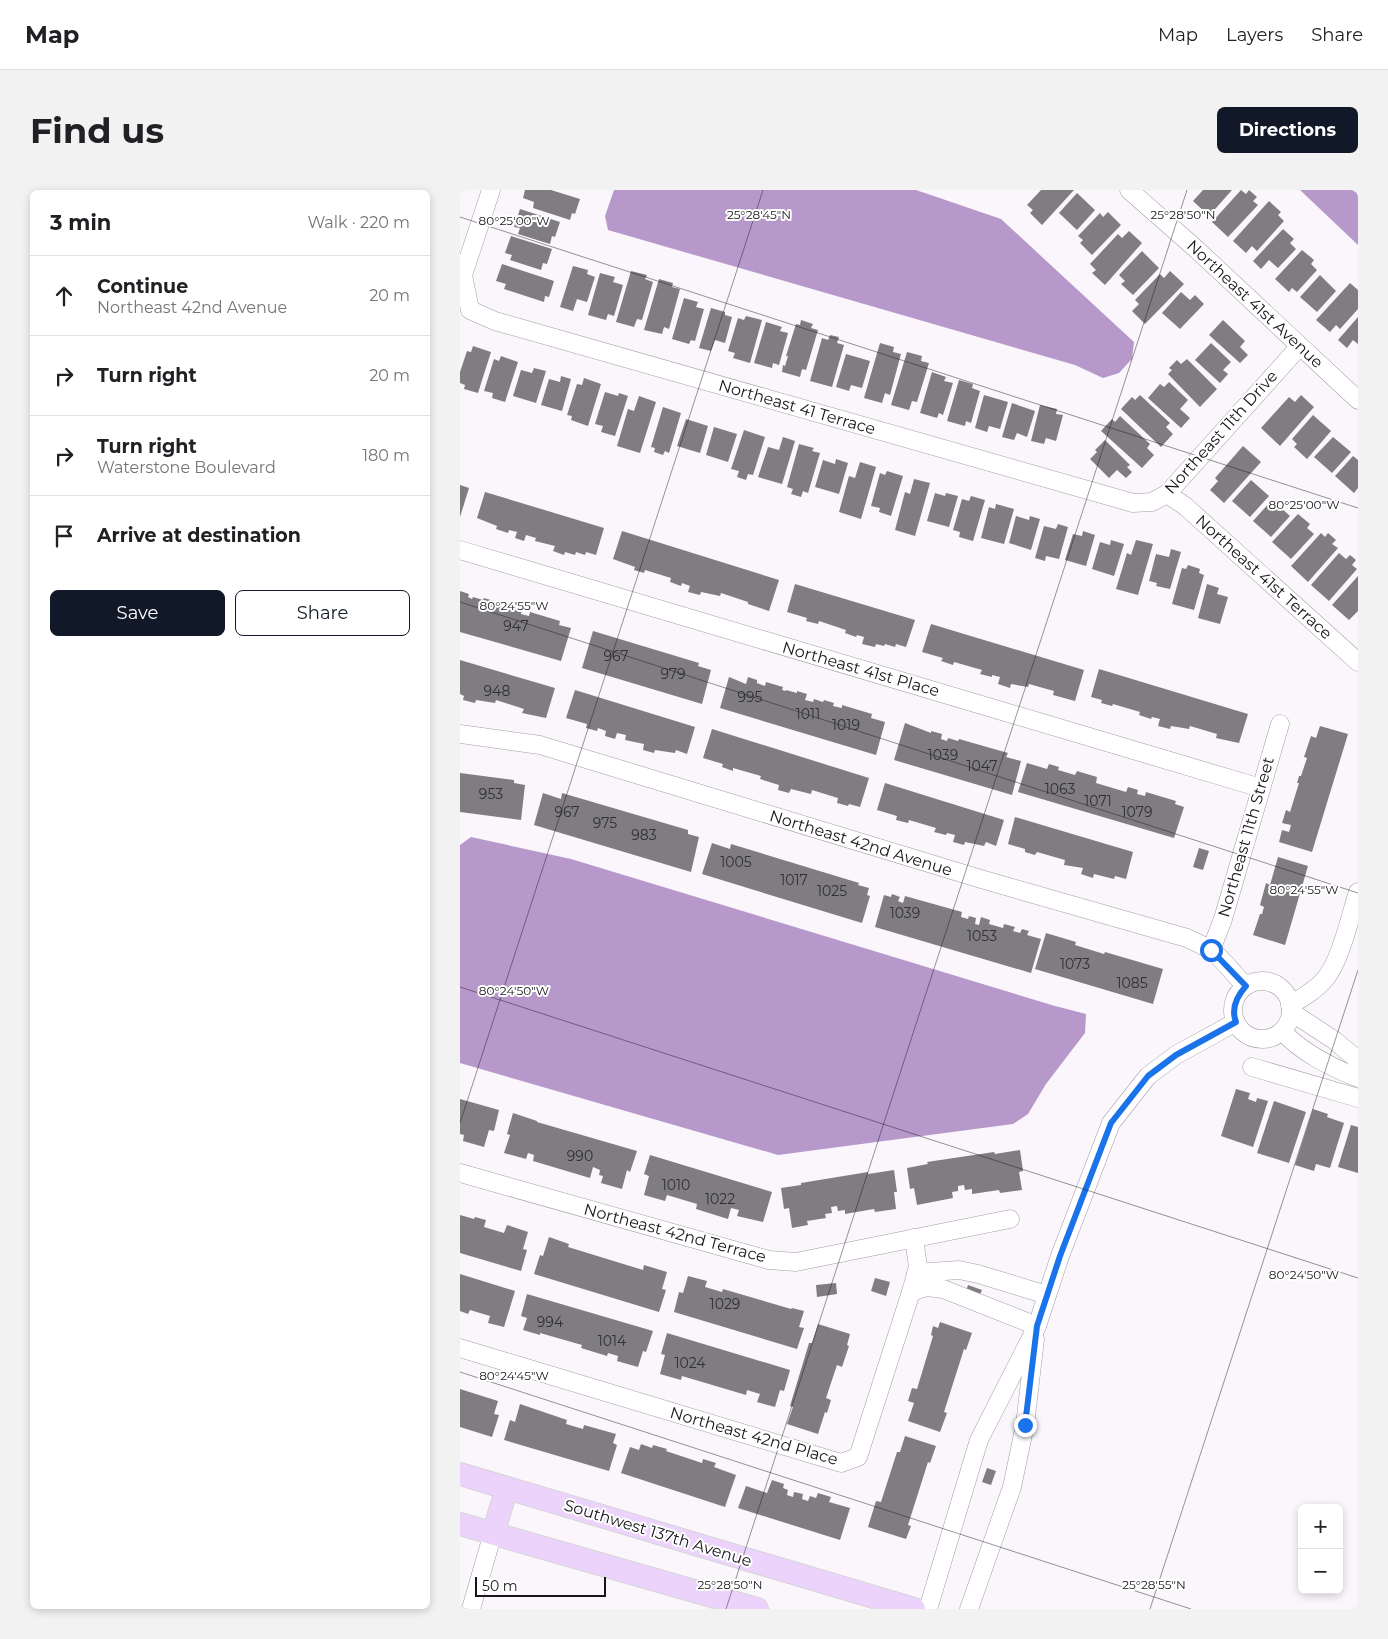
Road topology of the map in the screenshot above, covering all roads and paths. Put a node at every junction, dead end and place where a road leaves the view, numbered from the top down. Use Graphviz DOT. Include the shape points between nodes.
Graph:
graph roads {
  1 [pos="491,190"];
  2 [pos="1129,190"];
  3 [pos="1300,346"];
  4 [pos="1358,400"];
  5 [pos="1168,494"];
  6 [pos="1133,503"];
  7 [pos="460,550"];
  8 [pos="1358,662"];
  9 [pos="1280,724"];
  10 [pos="460,734"];
  11 [pos="1261,788"];
  12 [pos="1358,892"];
  13 [pos="1211,950"];
  14 [pos="1246,986"];
  15 [pos="1291,1008"];
  16 [pos="1236,1022"];
  17 [pos="1282,1031"];
  18 [pos="1340,1045"];
  19 [pos="1358,1060"];
  20 [pos="1327,1064"];
  21 [pos="1252,1067"];
  22 [pos="1358,1078"];
  23 [pos="1358,1098"];
  24 [pos="460,1173"];
  25 [pos="1010,1219"];
  26 [pos="914,1238"];
  27 [pos="916,1273"];
  28 [pos="911,1292"];
  29 [pos="1047,1294"];
  30 [pos="1037,1326"];
  31 [pos="460,1348"];
  32 [pos="460,1474"];
  33 [pos="506,1488"];
  34 [pos="460,1524"];
  35 [pos="493,1533"];
  36 [pos="471,1609"];
  37 [pos="757,1609"];
  38 [pos="914,1609"];
  39 [pos="928,1609"];
  40 [pos="970,1609"];
  1 -- 6 [label="street, Northeast 41 Terrace" via="463,275 470,310 495,321"];
  2 -- 3 [label="street, Northeast 41st Avenue"];
  3 -- 4 [label="street, Northeast 41st Avenue"];
  3 -- 5 [label="street, Northeast 11th Drive"];
  5 -- 6 [label="street, Northeast 11th Drive" via="1152,502"];
  5 -- 8 [label="street, Northeast 41st Terrace"];
  7 -- 11 [label="street, Northeast 41st Place"];
  9 -- 11 [label="street, Northeast 11th Street"];
  10 -- 13 [label="street, Northeast 42nd Avenue" via="540,745 1187,938"];
  11 -- 13 [label="street, Northeast 11th Street"];
  12 -- 15 [label="street" via="1336,958 1325,979"];
  13 -- 14 [label="street, Northeast 42nd Avenue"];
  14 -- 15 [label="street" via="1258,981 1280,987"];
  14 -- 16 [label="street" via="1237,995"];
  15 -- 17 [label="street" via="1288,1023"];
  15 -- 18 [label="street"];
  16 -- 17 [label="street" via="1250,1036 1262,1039"];
  16 -- 29 [label="street" via="1176,1055 1148,1076 1111,1123"];
  17 -- 20 [label="street"];
  18 -- 19 [label="street"];
  18 -- 20 [label="street"];
  20 -- 22 [label="street"];
  21 -- 23 [label="street"];
  24 -- 26 [label="street, Northeast 42nd Terrace" via="769,1260 796,1262"];
  25 -- 26 [label="street, Northeast 42nd Terrace"];
  26 -- 27 [label="street, Northeast 42nd Place"];
  27 -- 28 [label="street, Northeast 42nd Place"];
  27 -- 29 [label="street" via="959,1270"];
  28 -- 30 [label="street" via="928,1287 943,1289"];
  28 -- 31 [label="street, Northeast 42nd Place" via="858,1457 841,1463"];
  29 -- 30 [label="street"];
  30 -- 39 [label="street" via="979,1440"];
  30 -- 40 [label="street" via="1025,1425 1012,1487"];
  32 -- 33 [label="main road, Southwest 137th Avenue"];
  33 -- 35 [label="main road"];
  33 -- 38 [label="main road, Southwest 137th Avenue"];
  34 -- 35 [label="main road"];
  35 -- 36 [label="street"];
  35 -- 37 [label="main road"];
}
